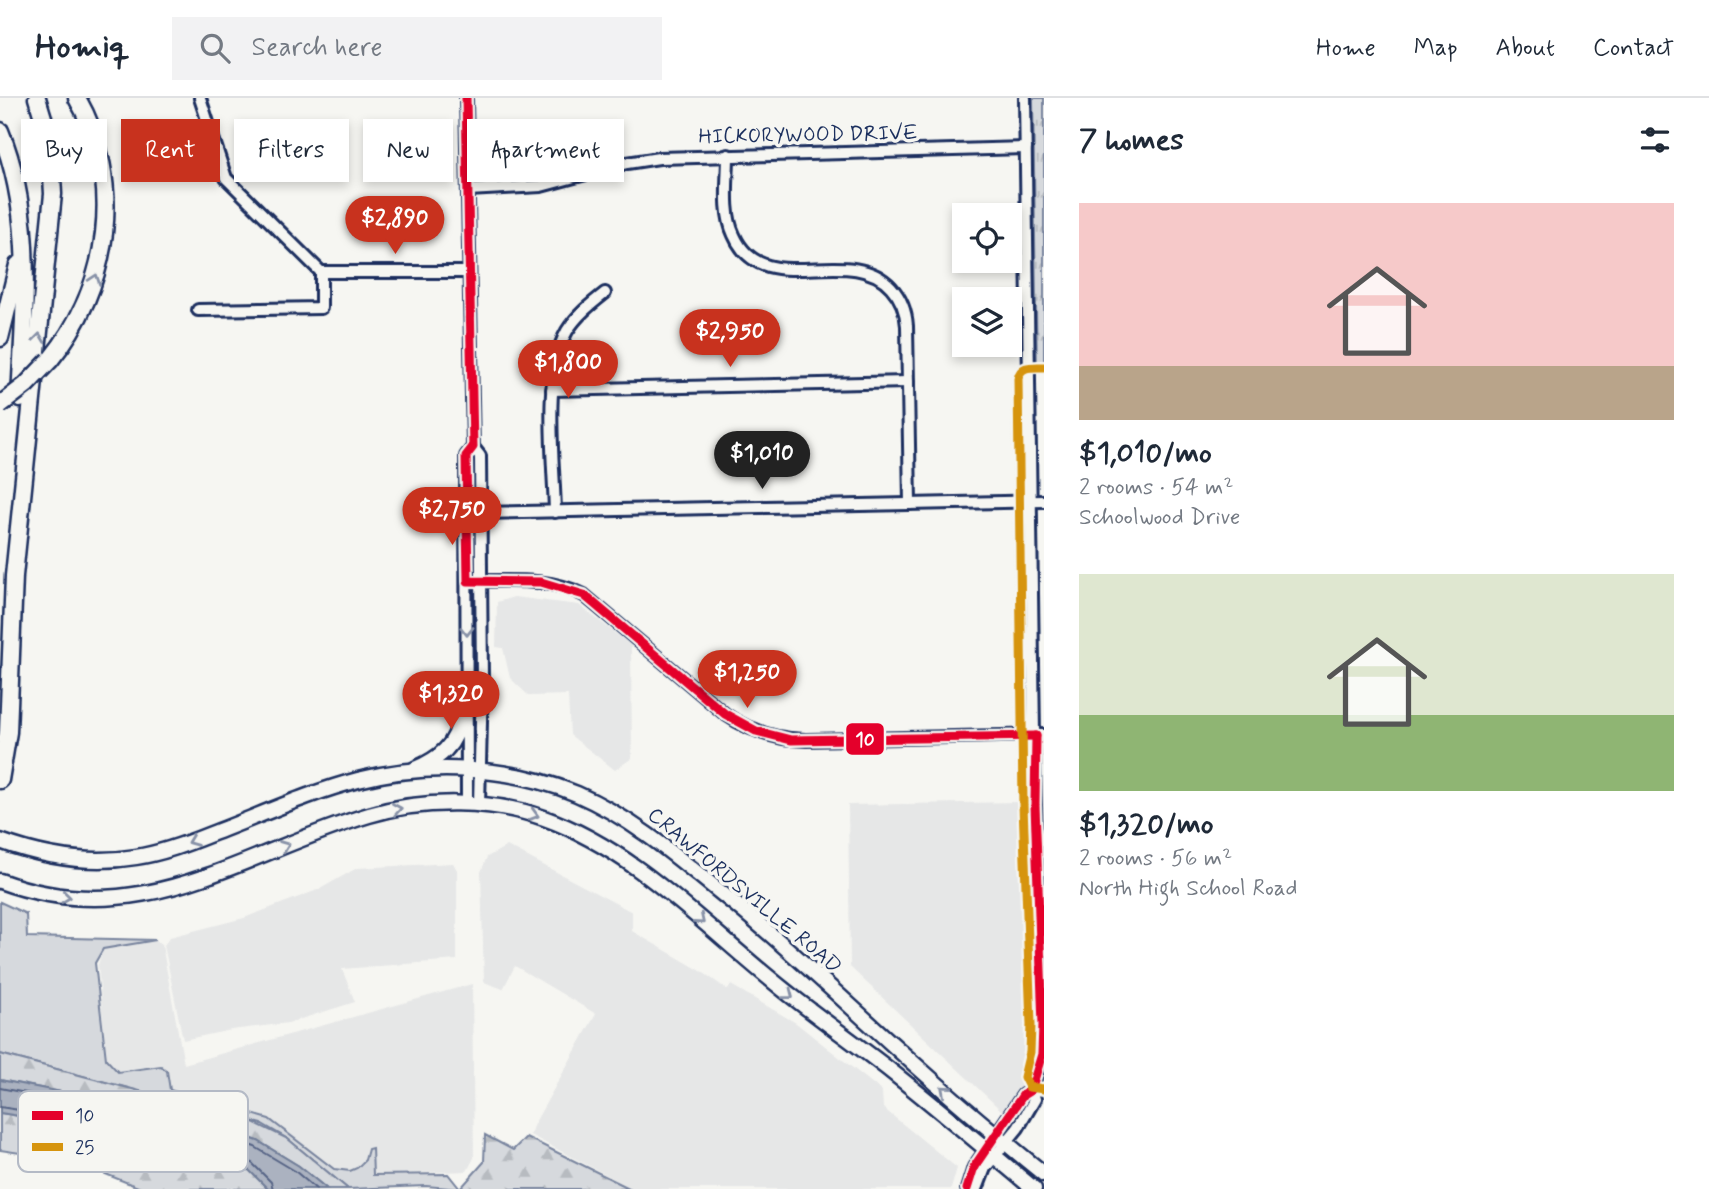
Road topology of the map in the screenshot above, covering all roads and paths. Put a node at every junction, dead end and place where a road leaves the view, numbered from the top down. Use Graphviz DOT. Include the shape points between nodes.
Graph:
graph roads {
  1 [pos="37,98"];
  2 [pos="77,98"];
  3 [pos="200,98"];
  4 [pos="466,98"];
  5 [pos="1025,98"];
  6 [pos="0,131"];
  7 [pos="1026,148"];
  8 [pos="728,155"];
  9 [pos="468,190"];
  10 [pos="22,230"];
  11 [pos="321,272"];
  12 [pos="469,272"];
  13 [pos="605,293"];
  14 [pos="198,310"];
  15 [pos="0,338"];
  16 [pos="1030,379"];
  17 [pos="1044,379"];
  18 [pos="908,382"];
  19 [pos="552,390"];
  20 [pos="0,405"];
  21 [pos="473,447"];
  22 [pos="1038,502"];
  23 [pos="910,504"];
  24 [pos="555,512"];
  25 [pos="480,513"];
  26 [pos="14,576"];
  27 [pos="468,581"];
  28 [pos="480,581"];
  29 [pos="1039,599"];
  30 [pos="467,692"];
  31 [pos="1040,736"];
  32 [pos="474,770"];
  33 [pos="408,772"];
  34 [pos="0,780"];
  35 [pos="473,804"];
  36 [pos="0,841"];
  37 [pos="0,881"];
  38 [pos="1001,1139"];
  39 [pos="990,1153"];
  40 [pos="1044,1174"];
  41 [pos="967,1189"];
  42 [pos="976,1189"];
  43 [pos="1034,1189"];
  26 -- 1 [label="highway, one-way" via="53,194 50,141"];
  20 -- 2 [label="highway, one-way, bridge" via="50,360 76,323 99,264 105,233 101,158"];
  3 -- 11 [label="street" via="226,178"];
  4 -- 9 [label="street"];
  5 -- 7 [label="street"];
  6 -- 10 [label="highway" via="17,181"];
  7 -- 8 [label="street, HICKORYWOOD DRIVE"];
  7 -- 16 [label="street"];
  8 -- 9 [label="street, HICKORYWOOD DRIVE" via="635,161 541,186"];
  8 -- 18 [label="street" via="729,220 740,246 772,268 851,268 884,281 900,299 905,314"];
  9 -- 12 [label="street"];
  10 -- 15 [label="highway"];
  10 -- 26 [label="highway" via="26,259"];
  11 -- 12 [label="street"];
  11 -- 14 [label="street" via="321,308"];
  12 -- 21 [label="street"];
  13 -- 19 [label="street" via="568,330 557,356"];
  16 -- 17 [label="street"];
  16 -- 22 [label="street"];
  18 -- 19 [label="street"];
  18 -- 23 [label="street"];
  19 -- 24 [label="street"];
  21 -- 25 [label="street" via="480,456"];
  21 -- 27 [label="street" via="466,456"];
  22 -- 23 [label="street"];
  22 -- 29 [label="street"];
  23 -- 24 [label="street"];
  24 -- 25 [label="street"];
  25 -- 28 [label="street"];
  26 -- 34 [label="highway" via="8,733"];
  27 -- 28 [label="street"];
  27 -- 30 [label="street, one-way"];
  28 -- 31 [label="street" via="538,580 584,595 724,714 767,735 806,740"];
  28 -- 32 [label="street"];
  29 -- 31 [label="street"];
  30 -- 32 [label="street"];
  30 -- 33 [label="main road" via="448,748"];
  31 -- 38 [label="street" via="1035,806 1042,1054 1031,1090 1023,1095"];
  32 -- 33 [label="main road, CRAWFORDSVILLE ROAD"];
  32 -- 35 [label="street"];
  38 -- 32 [label="main road, CRAWFORDSVILLE ROAD, one-way" via="783,944 640,829 576,793"];
  33 -- 36 [label="main road, CRAWFORDSVILLE ROAD, one-way" via="350,782 182,845 134,858 61,858"];
  37 -- 35 [label="main road, one-way" via="73,898 153,893 368,815 415,806"];
  35 -- 39 [label="main road, one-way" via="542,817 624,858"];
  38 -- 39 [label="street"];
  38 -- 40 [label="main road, CRAWFORDSVILLE ROAD"];
  39 -- 41 [label="street" via="970,1175"];
  39 -- 42 [label="street"];
  39 -- 43 [label="main road"];
}
